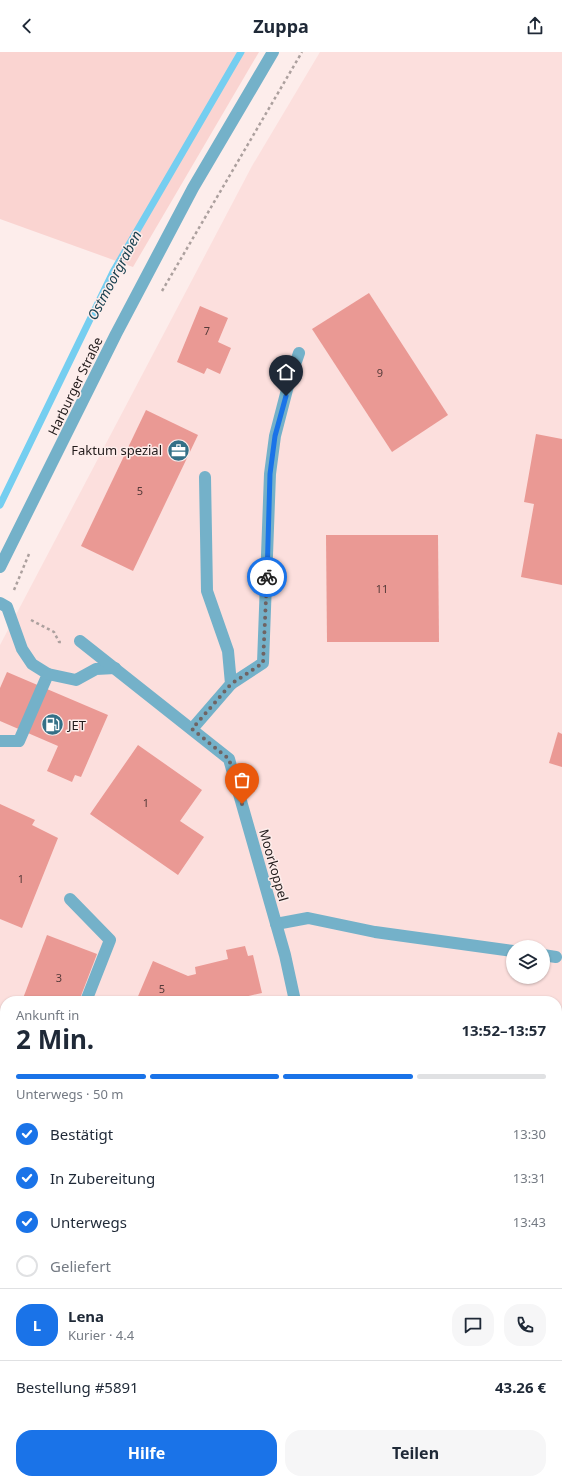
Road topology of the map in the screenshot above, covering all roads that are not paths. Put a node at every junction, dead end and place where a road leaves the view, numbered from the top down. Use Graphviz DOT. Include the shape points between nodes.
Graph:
graph roads {
  1 [pos="273,52"];
  2 [pos="299,352"];
  3 [pos="205,477"];
  4 [pos="0,567"];
  5 [pos="3,605"];
  6 [pos="80,641"];
  7 [pos="115,668"];
  8 [pos="48,674"];
  9 [pos="231,684"];
  10 [pos="192,729"];
  11 [pos="0,741"];
  12 [pos="70,899"];
  13 [pos="276,924"];
  14 [pos="506,950"];
  15 [pos="550,956"];
  16 [pos="556,957"];
  17 [pos="88,996"];
  18 [pos="294,996"];
  1 -- 4 [label="street, Harburger Straße" via="193,188"];
  2 -- 9 [label="street" via="275,436 270,474 263,663"];
  3 -- 9 [label="street" via="207,591 228,651"];
  5 -- 8 [label="street" via="22,649 32,664"];
  6 -- 7 [label="street, Moorkoppel"];
  7 -- 8 [label="street" via="96,669 76,680"];
  7 -- 10 [label="street, Moorkoppel"];
  8 -- 11 [label="street" via="19,741"];
  9 -- 10 [label="street"];
  10 -- 13 [label="street, Moorkoppel" via="229,759"];
  12 -- 17 [label="street" via="110,940"];
  13 -- 14 [label="street" via="308,918 375,932"];
  13 -- 18 [label="street, Moorkoppel"];
  15 -- 16 [label="street"];
}
